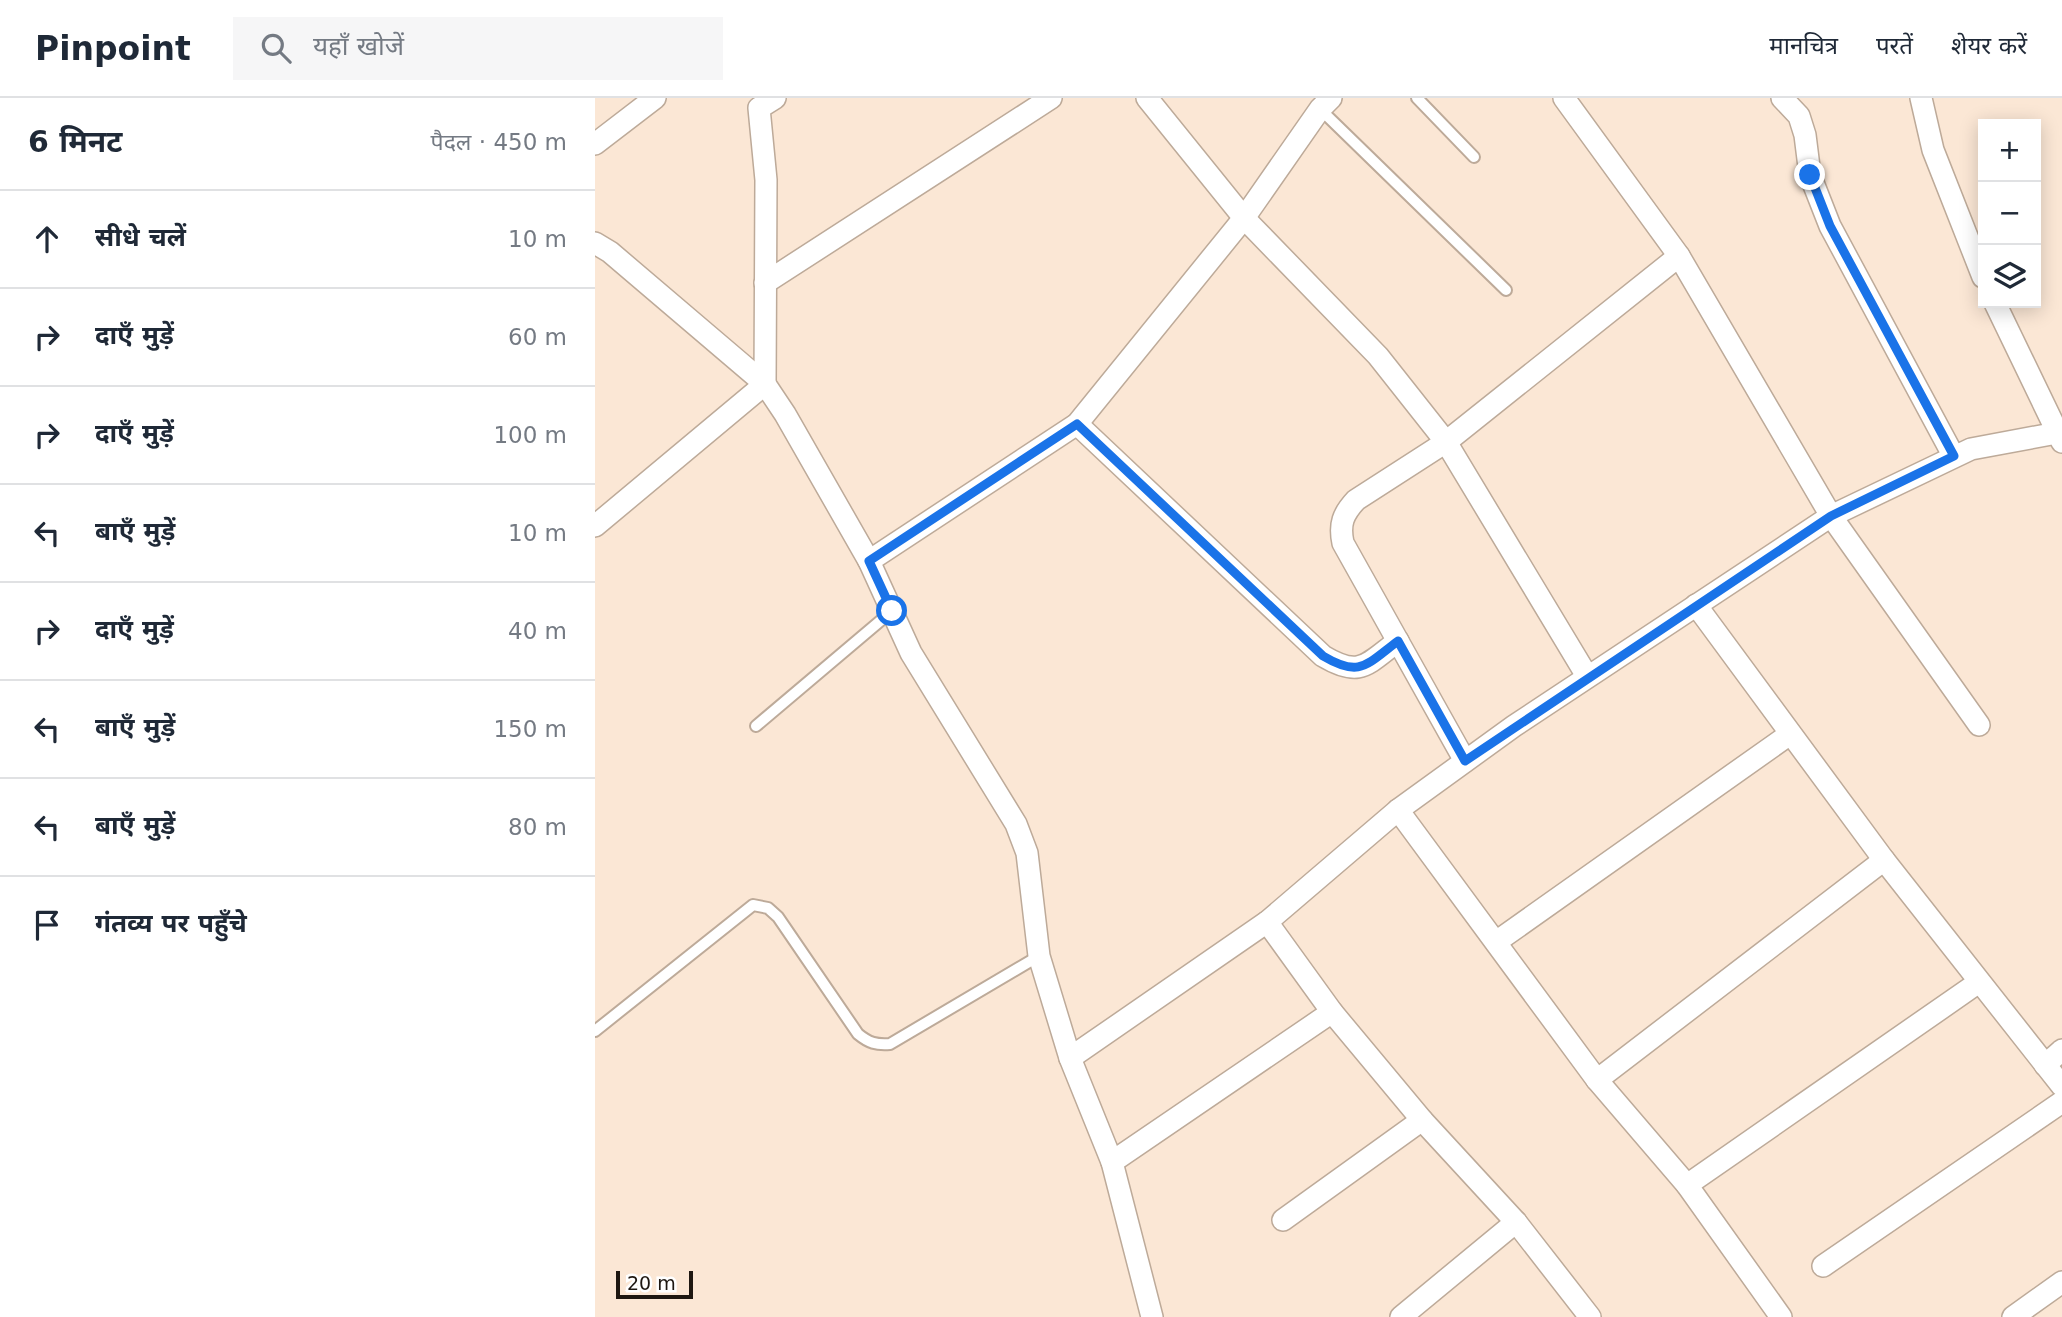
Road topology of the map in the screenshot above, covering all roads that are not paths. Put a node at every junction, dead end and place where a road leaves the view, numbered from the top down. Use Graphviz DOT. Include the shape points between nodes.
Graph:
graph roads {
  1 [pos="655,98"];
  2 [pos="1051,98"];
  3 [pos="1147,98"];
  4 [pos="1417,98"];
  5 [pos="1564,98"];
  6 [pos="1782,98"];
  7 [pos="1921,98"];
  8 [pos="763,101"];
  9 [pos="1325,103"];
  10 [pos="595,144"];
  11 [pos="1474,157"];
  12 [pos="1244,218"];
  13 [pos="595,243"];
  14 [pos="1679,256"];
  15 [pos="1978,265"];
  16 [pos="765,283"];
  17 [pos="1506,290"];
  18 [pos="1997,308"];
  19 [pos="765,384"];
  20 [pos="1077,424"];
  21 [pos="2059,437"];
  22 [pos="1446,442"];
  23 [pos="1954,456"];
  24 [pos="1831,516"];
  25 [pos="595,526"];
  26 [pos="869,561"];
  27 [pos="1696,605"];
  28 [pos="892,611"];
  29 [pos="1398,641"];
  30 [pos="1587,676"];
  31 [pos="1979,725"];
  32 [pos="756,726"];
  33 [pos="1790,734"];
  34 [pos="1465,761"];
  35 [pos="1398,810"];
  36 [pos="1884,860"];
  37 [pos="1267,922"];
  38 [pos="1496,942"];
  39 [pos="1039,956"];
  40 [pos="1979,982"];
  41 [pos="1332,1012"];
  42 [pos="595,1031"];
  43 [pos="2062,1050"];
  44 [pos="1070,1058"];
  45 [pos="2045,1065"];
  46 [pos="1597,1080"];
  47 [pos="2062,1086"];
  48 [pos="2062,1102"];
  49 [pos="1422,1120"];
  50 [pos="1112,1162"];
  51 [pos="1687,1185"];
  52 [pos="1283,1220"];
  53 [pos="1516,1222"];
  54 [pos="1823,1266"];
  55 [pos="2062,1282"];
  56 [pos="1151,1317"];
  57 [pos="1401,1317"];
  58 [pos="1590,1317"];
  59 [pos="1781,1317"];
  60 [pos="2013,1317"];
  1 -- 10 [label="street"];
  2 -- 16 [label="street"];
  3 -- 12 [label="street"];
  4 -- 11 [label="lane"];
  5 -- 14 [label="street"];
  6 -- 23 [label="street" via="1800,116 1810,175 1830,226"];
  7 -- 15 [label="street" via="1933,150"];
  8 -- 16 [label="street"];
  9 -- 12 [label="street"];
  9 -- 17 [label="lane"];
  12 -- 20 [label="street"];
  12 -- 22 [label="street" via="1378,356"];
  13 -- 19 [label="street"];
  14 -- 22 [label="street"];
  14 -- 24 [label="street"];
  16 -- 19 [label="street"];
  18 -- 21 [label="street"];
  19 -- 25 [label="street"];
  19 -- 26 [label="street"];
  20 -- 26 [label="street"];
  20 -- 29 [label="street" via="1323,656 1343,668 1363,667"];
  21 -- 23 [label="street" via="1971,449"];
  22 -- 29 [label="street" via="1356,499 1340,528 1343,543"];
  22 -- 30 [label="street"];
  23 -- 24 [label="street"];
  24 -- 27 [label="street"];
  24 -- 31 [label="street"];
  26 -- 28 [label="street"];
  27 -- 30 [label="street"];
  27 -- 33 [label="street"];
  28 -- 32 [label="lane"];
  28 -- 39 [label="street" via="911,653 1016,824 1027,853"];
  29 -- 34 [label="street"];
  30 -- 34 [label="street"];
  33 -- 36 [label="street"];
  33 -- 38 [label="street"];
  34 -- 35 [label="street"];
  35 -- 37 [label="street"];
  35 -- 38 [label="street"];
  36 -- 40 [label="street"];
  36 -- 46 [label="street"];
  37 -- 41 [label="street"];
  37 -- 44 [label="street"];
  38 -- 46 [label="street"];
  39 -- 42 [label="lane" via="890,1044 878,1045 858,1034 778,917 768,908 753,905"];
  39 -- 44 [label="street"];
  40 -- 45 [label="street"];
  40 -- 51 [label="street"];
  41 -- 49 [label="street"];
  41 -- 50 [label="street"];
  43 -- 45 [label="street"];
  44 -- 50 [label="street"];
  45 -- 47 [label="street"];
  46 -- 51 [label="street"];
  48 -- 54 [label="street"];
  49 -- 52 [label="street"];
  49 -- 53 [label="street"];
  50 -- 56 [label="street"];
  51 -- 59 [label="street"];
  53 -- 57 [label="street"];
  53 -- 58 [label="street"];
  55 -- 60 [label="street"];
}
